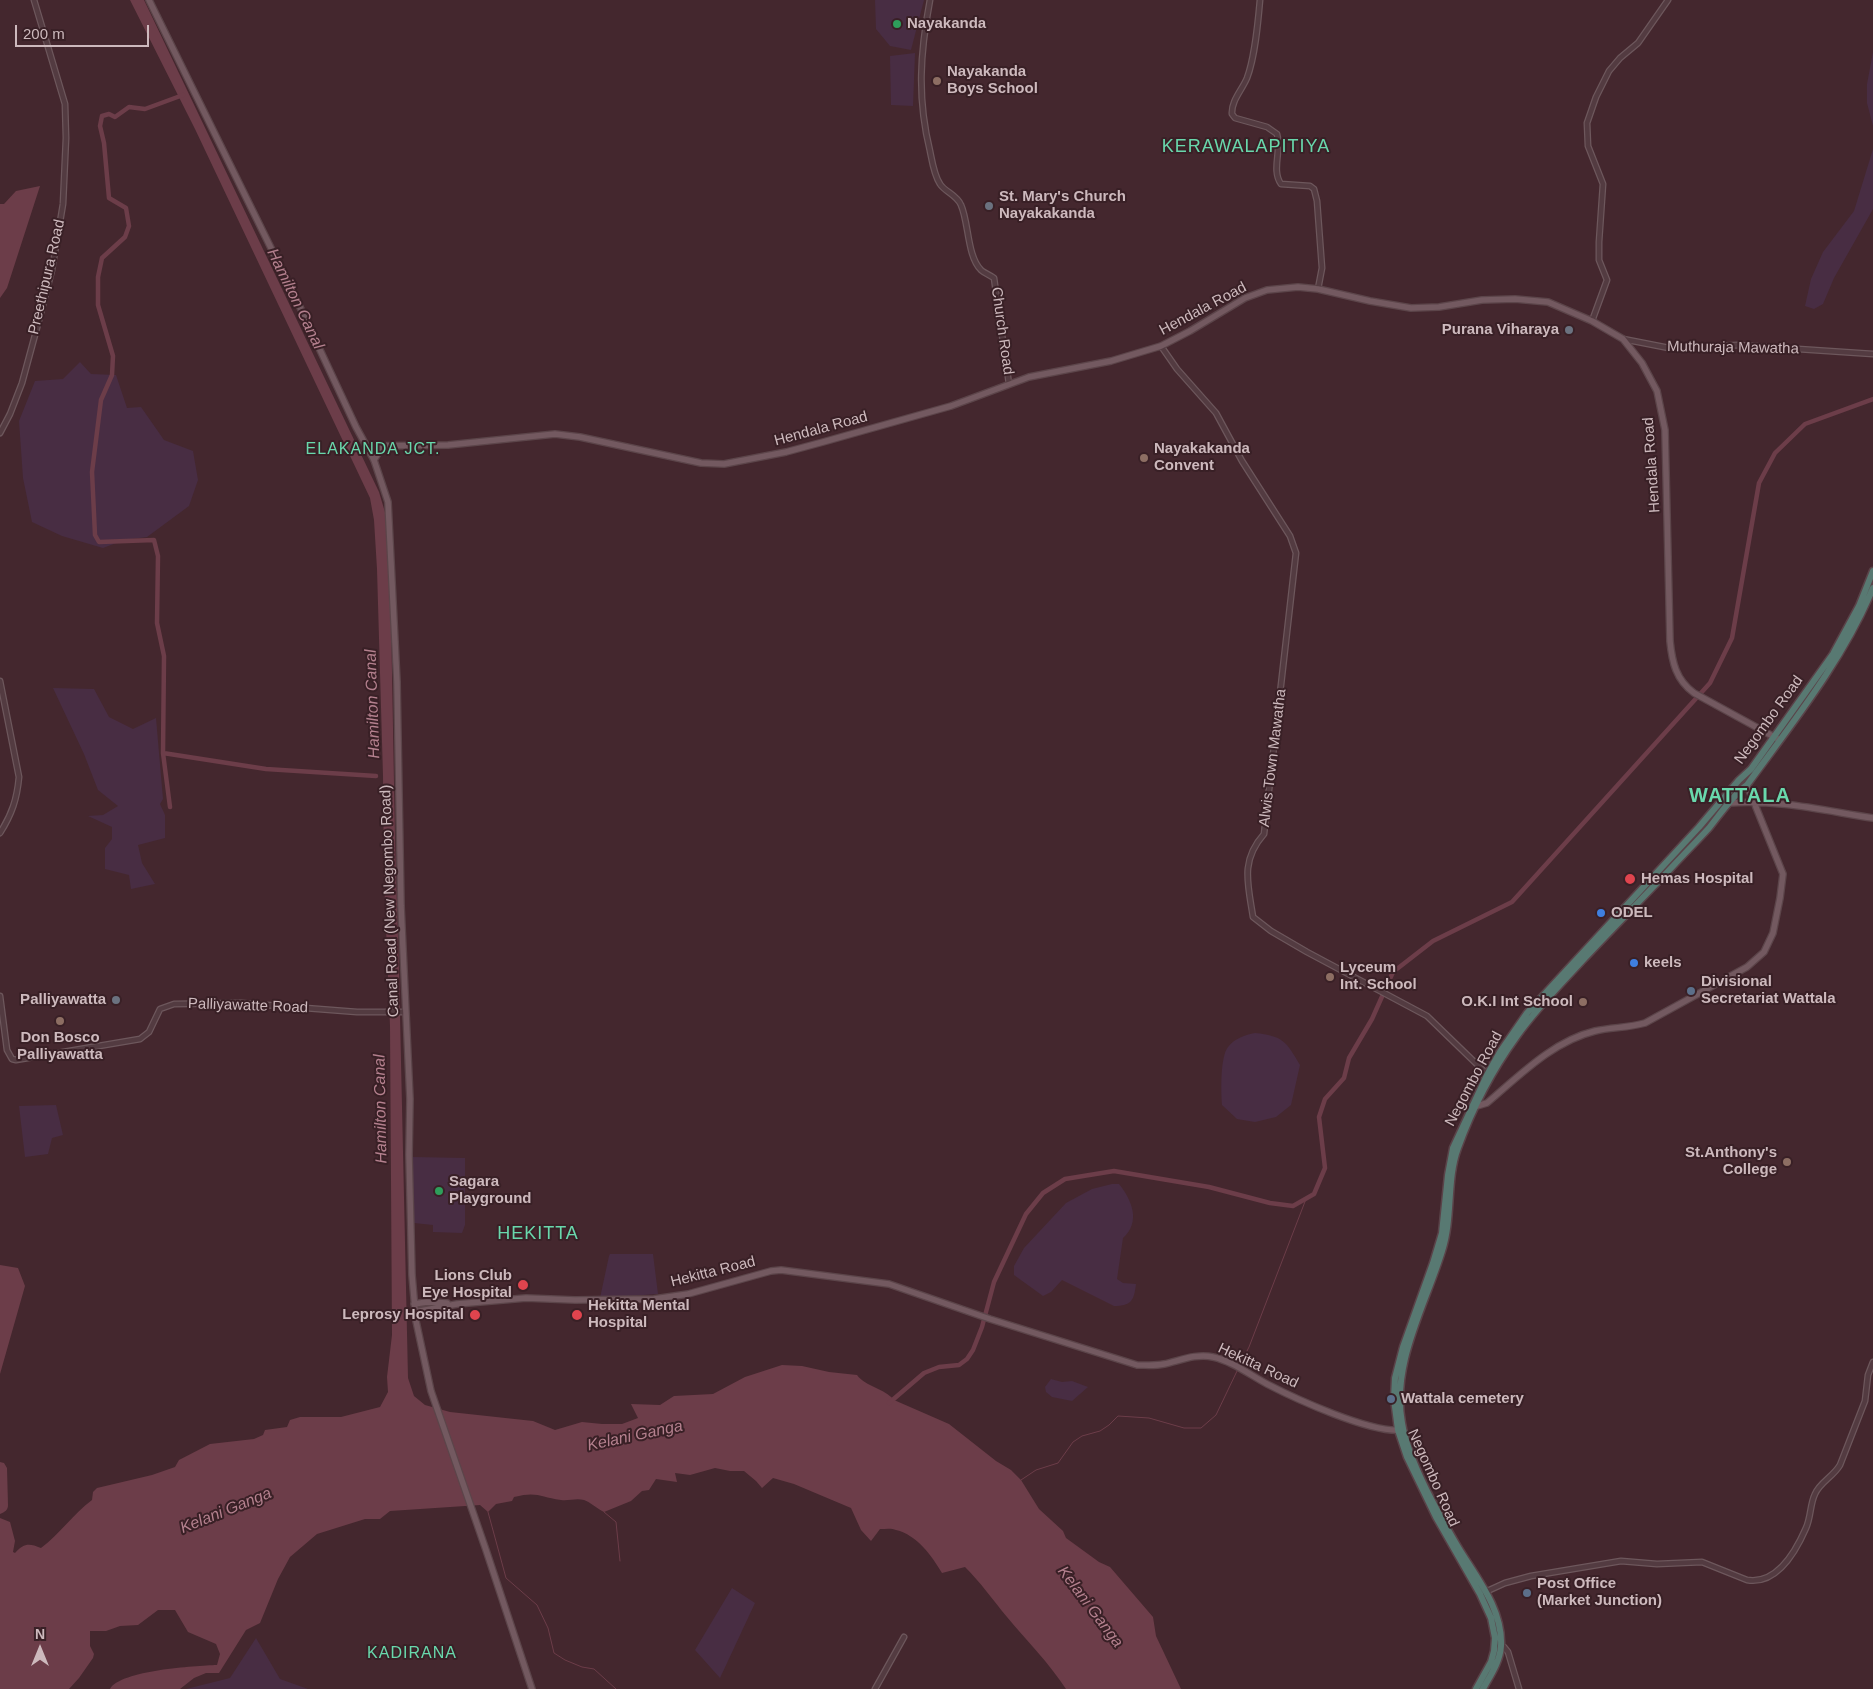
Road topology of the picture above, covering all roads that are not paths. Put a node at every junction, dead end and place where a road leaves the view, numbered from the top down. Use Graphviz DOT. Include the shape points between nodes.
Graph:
graph roads {
  1 [pos="34,0"];
  2 [pos="149,0"];
  3 [pos="930,0"];
  4 [pos="1260,0"];
  5 [pos="1668,0"];
  6 [pos="1318,289"];
  7 [pos="1592,321"];
  8 [pos="1623,339"];
  9 [pos="1161,346"];
  10 [pos="1873,354"];
  11 [pos="1010,384"];
  12 [pos="0,433"];
  13 [pos="391,447"];
  14 [pos="368,448"];
  15 [pos="374,460"];
  16 [pos="1873,571"];
  17 [pos="1873,588"];
  18 [pos="0,681"];
  19 [pos="1778,739"];
  20 [pos="1747,785"];
  21 [pos="1729,803"];
  22 [pos="1756,803"];
  23 [pos="1873,818"];
  24 [pos="0,833"];
  25 [pos="0,996"];
  26 [pos="406,1012"];
  27 [pos="1489,1076"];
  28 [pos="1475,1106"];
  29 [pos="414,1304"];
  30 [pos="457,1304"];
  31 [pos="415,1312"];
  32 [pos="1873,1362"];
  33 [pos="1400,1430"];
  34 [pos="1483,1593"];
  35 [pos="904,1637"];
  36 [pos="1498,1646"];
  37 [pos="532,1689"];
  38 [pos="875,1689"];
  39 [pos="1476,1689"];
  40 [pos="1482,1689"];
  41 [pos="1518,1689"];
  1 -- 12 [label="street, Preethipura Road" via="65,104 63,204 52,270 38,324 20,389"];
  2 -- 14 [label="main road, Canal Road (New Negombo Road)"];
  3 -- 11 [label="street, Church Road" via="921,52 920,93 924,127 940,184 960,203 968,224 973,256 981,270 994,278"];
  4 -- 6 [label="street" via="1252,60 1231,112 1235,118 1277,134 1277,174 1281,184 1310,186 1314,190 1322,268"];
  5 -- 7 [label="street" via="1638,43 1609,71 1587,122 1588,146 1603,184 1599,242 1600,260 1607,280"];
  6 -- 7 [label="main road, Hendala Road" via="1411,308 1482,300 1548,302"];
  6 -- 9 [label="main road, Hendala Road" via="1268,290 1245,298"];
  7 -- 8 [label="main road, Hendala Road"];
  8 -- 10 [label="street, Muthuraja Mawatha" via="1669,348 1738,345"];
  8 -- 19 [label="main road, Hendala Road" via="1642,363 1657,391 1665,430 1670,641 1677,675 1694,693"];
  9 -- 11 [label="main road, Hendala Road"];
  9 -- 27 [label="street, Alwis Town Mawatha" via="1177,370 1216,413 1290,536 1296,553 1264,834 1252,848 1248,866 1253,917 1300,948 1427,1016"];
  11 -- 13 [label="main road, Hendala Road" via="907,419 786,452 724,464 701,463 555,434 448,445"];
  13 -- 14 [label="main road, Hendala Road"];
  13 -- 15 [label="main road" via="380,452"];
  14 -- 15 [label="main road, Canal Road (New Negombo Road)"];
  15 -- 26 [label="main road, Canal Road (New Negombo Road)" via="387,493 390,526"];
  16 -- 19 [label="highway, Negombo Road" via="1844,636"];
  17 -- 19 [label="highway, Negombo Road" via="1846,644"];
  18 -- 24 [label="street" via="19,777 14,808"];
  19 -- 20 [label="highway, Negombo Road"];
  19 -- 27 [label="highway, Negombo Road" via="1527,1014 1500,1052"];
  20 -- 21 [label="highway, Negombo Road"];
  20 -- 22 [label="main road"];
  21 -- 22 [label="main road"];
  21 -- 27 [label="highway, Negombo Road" via="1554,992 1515,1038"];
  22 -- 23 [label="main road"];
  22 -- 28 [label="main road" via="1783,874 1773,934 1764,952 1747,967 1645,1023 1596,1030 1559,1046 1487,1103"];
  25 -- 26 [label="street, Palliyawatte Road" via="7,1050 12,1059 140,1039 149,1032 160,1009 172,1004"];
  26 -- 29 [label="main road, Canal Road (New Negombo Road)"];
  27 -- 28 [label="highway, Negombo Road"];
  28 -- 33 [label="highway, Negombo Road" via="1456,1157 1444,1242 1406,1356 1399,1399"];
  29 -- 30 [label="main road, Hekitta Road"];
  29 -- 31 [label="main road, Canal Road (New Negombo Road)"];
  30 -- 31 [label="main road, Hekitta Road"];
  30 -- 33 [label="main road, Hekitta Road" via="526,1298 654,1298 688,1294 781,1270 880,1282 1137,1365 1162,1365 1204,1356 1216,1358 1327,1411 1380,1428"];
  31 -- 37 [label="main road, Canal Road (New Negombo Road)" via="435,1403"];
  32 -- 34 [label="street" via="1865,1401 1840,1465 1819,1486 1806,1528 1784,1564 1769,1577 1747,1580 1702,1562 1657,1564 1616,1561 1531,1576"];
  33 -- 34 [label="highway, Negombo Road"];
  34 -- 36 [label="highway, Negombo Road" via="1497,1616 1501,1631"];
  35 -- 38 [label="street"];
  36 -- 39 [label="highway, Negombo Road"];
  36 -- 40 [label="highway, Negombo Road" via="1496,1665"];
  36 -- 41 [label="street" via="1508,1652"];
}
